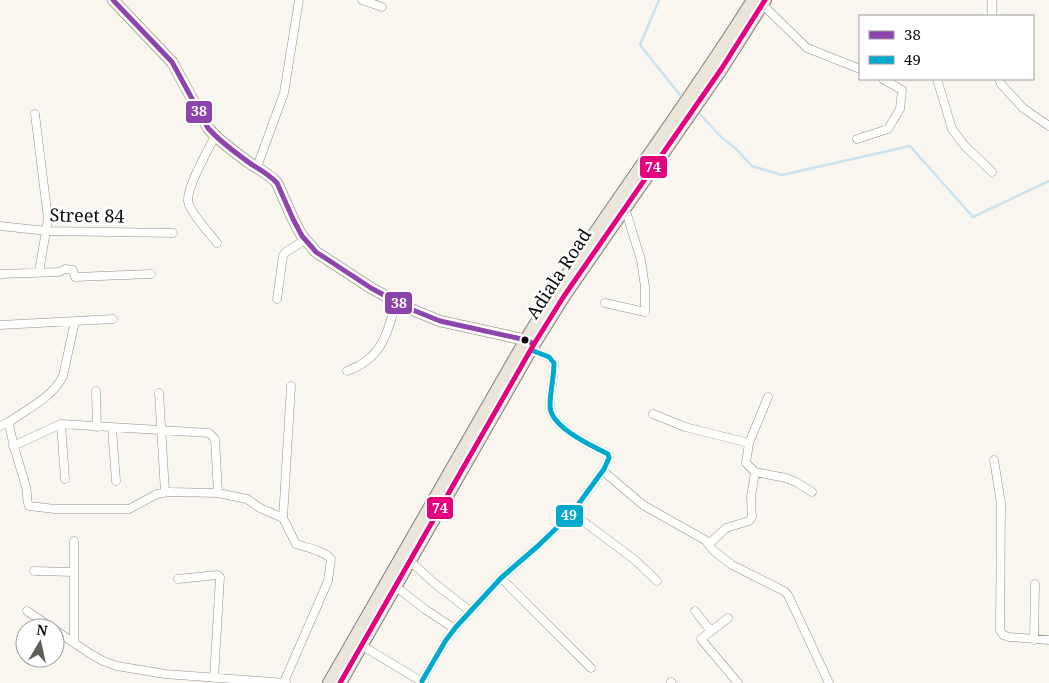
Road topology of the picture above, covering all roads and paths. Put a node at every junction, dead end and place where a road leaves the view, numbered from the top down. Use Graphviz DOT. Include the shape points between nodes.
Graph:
graph roads {
  1 [pos="113,0"];
  2 [pos="299,0"];
  3 [pos="362,0"];
  4 [pos="992,0"];
  5 [pos="759,1"];
  6 [pos="382,7"];
  7 [pos="992,15"];
  8 [pos="859,69"];
  9 [pos="885,80"];
  10 [pos="938,80"];
  11 [pos="1000,80"];
  12 [pos="35,114"];
  13 [pos="1049,126"];
  14 [pos="214,136"];
  15 [pos="857,139"];
  16 [pos="257,167"];
  17 [pos="992,172"];
  18 [pos="624,208"];
  19 [pos="0,226"];
  20 [pos="47,231"];
  21 [pos="173,232"];
  22 [pos="305,240"];
  23 [pos="217,243"];
  24 [pos="39,272"];
  25 [pos="0,274"];
  26 [pos="150,274"];
  27 [pos="276,299"];
  28 [pos="396,302"];
  29 [pos="605,303"];
  30 [pos="113,319"];
  31 [pos="75,321"];
  32 [pos="0,325"];
  33 [pos="530,345"];
  34 [pos="347,371"];
  35 [pos="292,386"];
  36 [pos="96,391"];
  37 [pos="159,393"];
  38 [pos="768,397"];
  39 [pos="652,414"];
  40 [pos="8,422"];
  41 [pos="61,424"];
  42 [pos="0,426"];
  43 [pos="97,427"];
  44 [pos="112,428"];
  45 [pos="162,430"];
  46 [pos="749,443"];
  47 [pos="13,446"];
  48 [pos="994,460"];
  49 [pos="603,471"];
  50 [pos="755,472"];
  51 [pos="65,479"];
  52 [pos="116,481"];
  53 [pos="165,492"];
  54 [pos="812,492"];
  55 [pos="218,493"];
  56 [pos="572,513"];
  57 [pos="283,518"];
  58 [pos="74,541"];
  59 [pos="709,544"];
  60 [pos="410,561"];
  61 [pos="34,570"];
  62 [pos="74,572"];
  63 [pos="501,578"];
  64 [pos="178,579"];
  65 [pos="656,581"];
  66 [pos="1035,584"];
  67 [pos="395,586"];
  68 [pos="27,611"];
  69 [pos="470,611"];
  70 [pos="695,611"];
  71 [pos="38,618"];
  72 [pos="728,618"];
  73 [pos="455,628"];
  74 [pos="711,631"];
  75 [pos="65,636"];
  76 [pos="1034,640"];
  77 [pos="1049,640"];
  78 [pos="74,642"];
  79 [pos="361,645"];
  80 [pos="591,668"];
  81 [pos="214,678"];
  82 [pos="285,682"];
  83 [pos="423,682"];
  84 [pos="329,683"];
  85 [pos="340,683"];
  86 [pos="738,683"];
  87 [pos="829,683"];
  1 -- 14 [label="main road" via="172,62"];
  2 -- 16 [label="street" via="284,93"];
  3 -- 6 [label="street"];
  4 -- 7 [label="street"];
  5 -- 8 [label="street" via="807,48"];
  5 -- 18 [label="main road, Adiala Road" via="722,68"];
  5 -- 33 [label="main road, Adiala Road" via="566,276"];
  9 -- 15 [label="street" via="902,90 900,109 888,128"];
  10 -- 17 [label="street" via="952,129"];
  11 -- 13 [label="street" via="1022,108"];
  12 -- 20 [label="street"];
  14 -- 16 [label="main road"];
  14 -- 23 [label="street" via="190,187 188,202"];
  16 -- 22 [label="main road" via="277,183"];
  18 -- 29 [label="street" via="641,260 645,312"];
  18 -- 33 [label="main road, Adiala Road"];
  19 -- 20 [label="street, Street 84"];
  20 -- 21 [label="street, Street 84"];
  20 -- 24 [label="street"];
  22 -- 27 [label="street" via="283,256"];
  22 -- 28 [label="main road" via="316,252"];
  24 -- 25 [label="street"];
  24 -- 26 [label="street" via="73,270 75,277"];
  28 -- 33 [label="main road" via="440,321"];
  28 -- 34 [label="street" via="378,351 366,362"];
  30 -- 31 [label="street"];
  31 -- 32 [label="street"];
  31 -- 40 [label="street" via="61,381 51,392"];
  33 -- 49 [label="street" via="554,363 552,414 578,439 608,454 610,458"];
  33 -- 60 [label="main road, Adiala Road"];
  33 -- 84 [label="main road, Adiala Road"];
  35 -- 57 [label="street"];
  36 -- 43 [label="street"];
  37 -- 45 [label="street"];
  38 -- 46 [label="street"];
  39 -- 46 [label="street" via="685,427"];
  40 -- 42 [label="street"];
  40 -- 47 [label="street"];
  41 -- 43 [label="street"];
  41 -- 47 [label="street"];
  41 -- 51 [label="street"];
  43 -- 44 [label="street"];
  44 -- 45 [label="street"];
  44 -- 52 [label="street"];
  45 -- 53 [label="street"];
  45 -- 55 [label="street" via="208,433 215,439"];
  46 -- 50 [label="street" via="746,463"];
  47 -- 53 [label="street" via="27,490 26,501 34,508 129,509"];
  48 -- 76 [label="street" via="1001,503 1000,630 1009,638"];
  49 -- 56 [label="street"];
  49 -- 59 [label="street" via="643,505"];
  50 -- 54 [label="street" via="786,478"];
  50 -- 59 [label="street" via="750,497 752,517 749,521 726,528"];
  53 -- 55 [label="street"];
  55 -- 57 [label="street" via="247,499"];
  56 -- 63 [label="street"];
  56 -- 65 [label="street" via="635,560"];
  57 -- 82 [label="street" via="296,544 324,553 331,559 328,581"];
  58 -- 62 [label="street"];
  59 -- 87 [label="street" via="732,565 788,595"];
  60 -- 67 [label="main road, Adiala Road"];
  60 -- 69 [label="street"];
  61 -- 62 [label="street"];
  62 -- 78 [label="street"];
  63 -- 69 [label="street"];
  63 -- 80 [label="street"];
  64 -- 81 [label="street" via="220,577"];
  66 -- 76 [label="street"];
  67 -- 73 [label="street"];
  67 -- 79 [label="main road, Adiala Road"];
  68 -- 71 [label="street"];
  69 -- 73 [label="street"];
  70 -- 74 [label="street"];
  72 -- 74 [label="street"];
  73 -- 83 [label="street"];
  74 -- 86 [label="street" via="701,639 702,642"];
  75 -- 78 [label="street"];
  76 -- 77 [label="street"];
  78 -- 81 [label="street" via="117,666"];
  79 -- 83 [label="street"];
  79 -- 85 [label="main road, Adiala Road"];
  81 -- 82 [label="street"];
}
